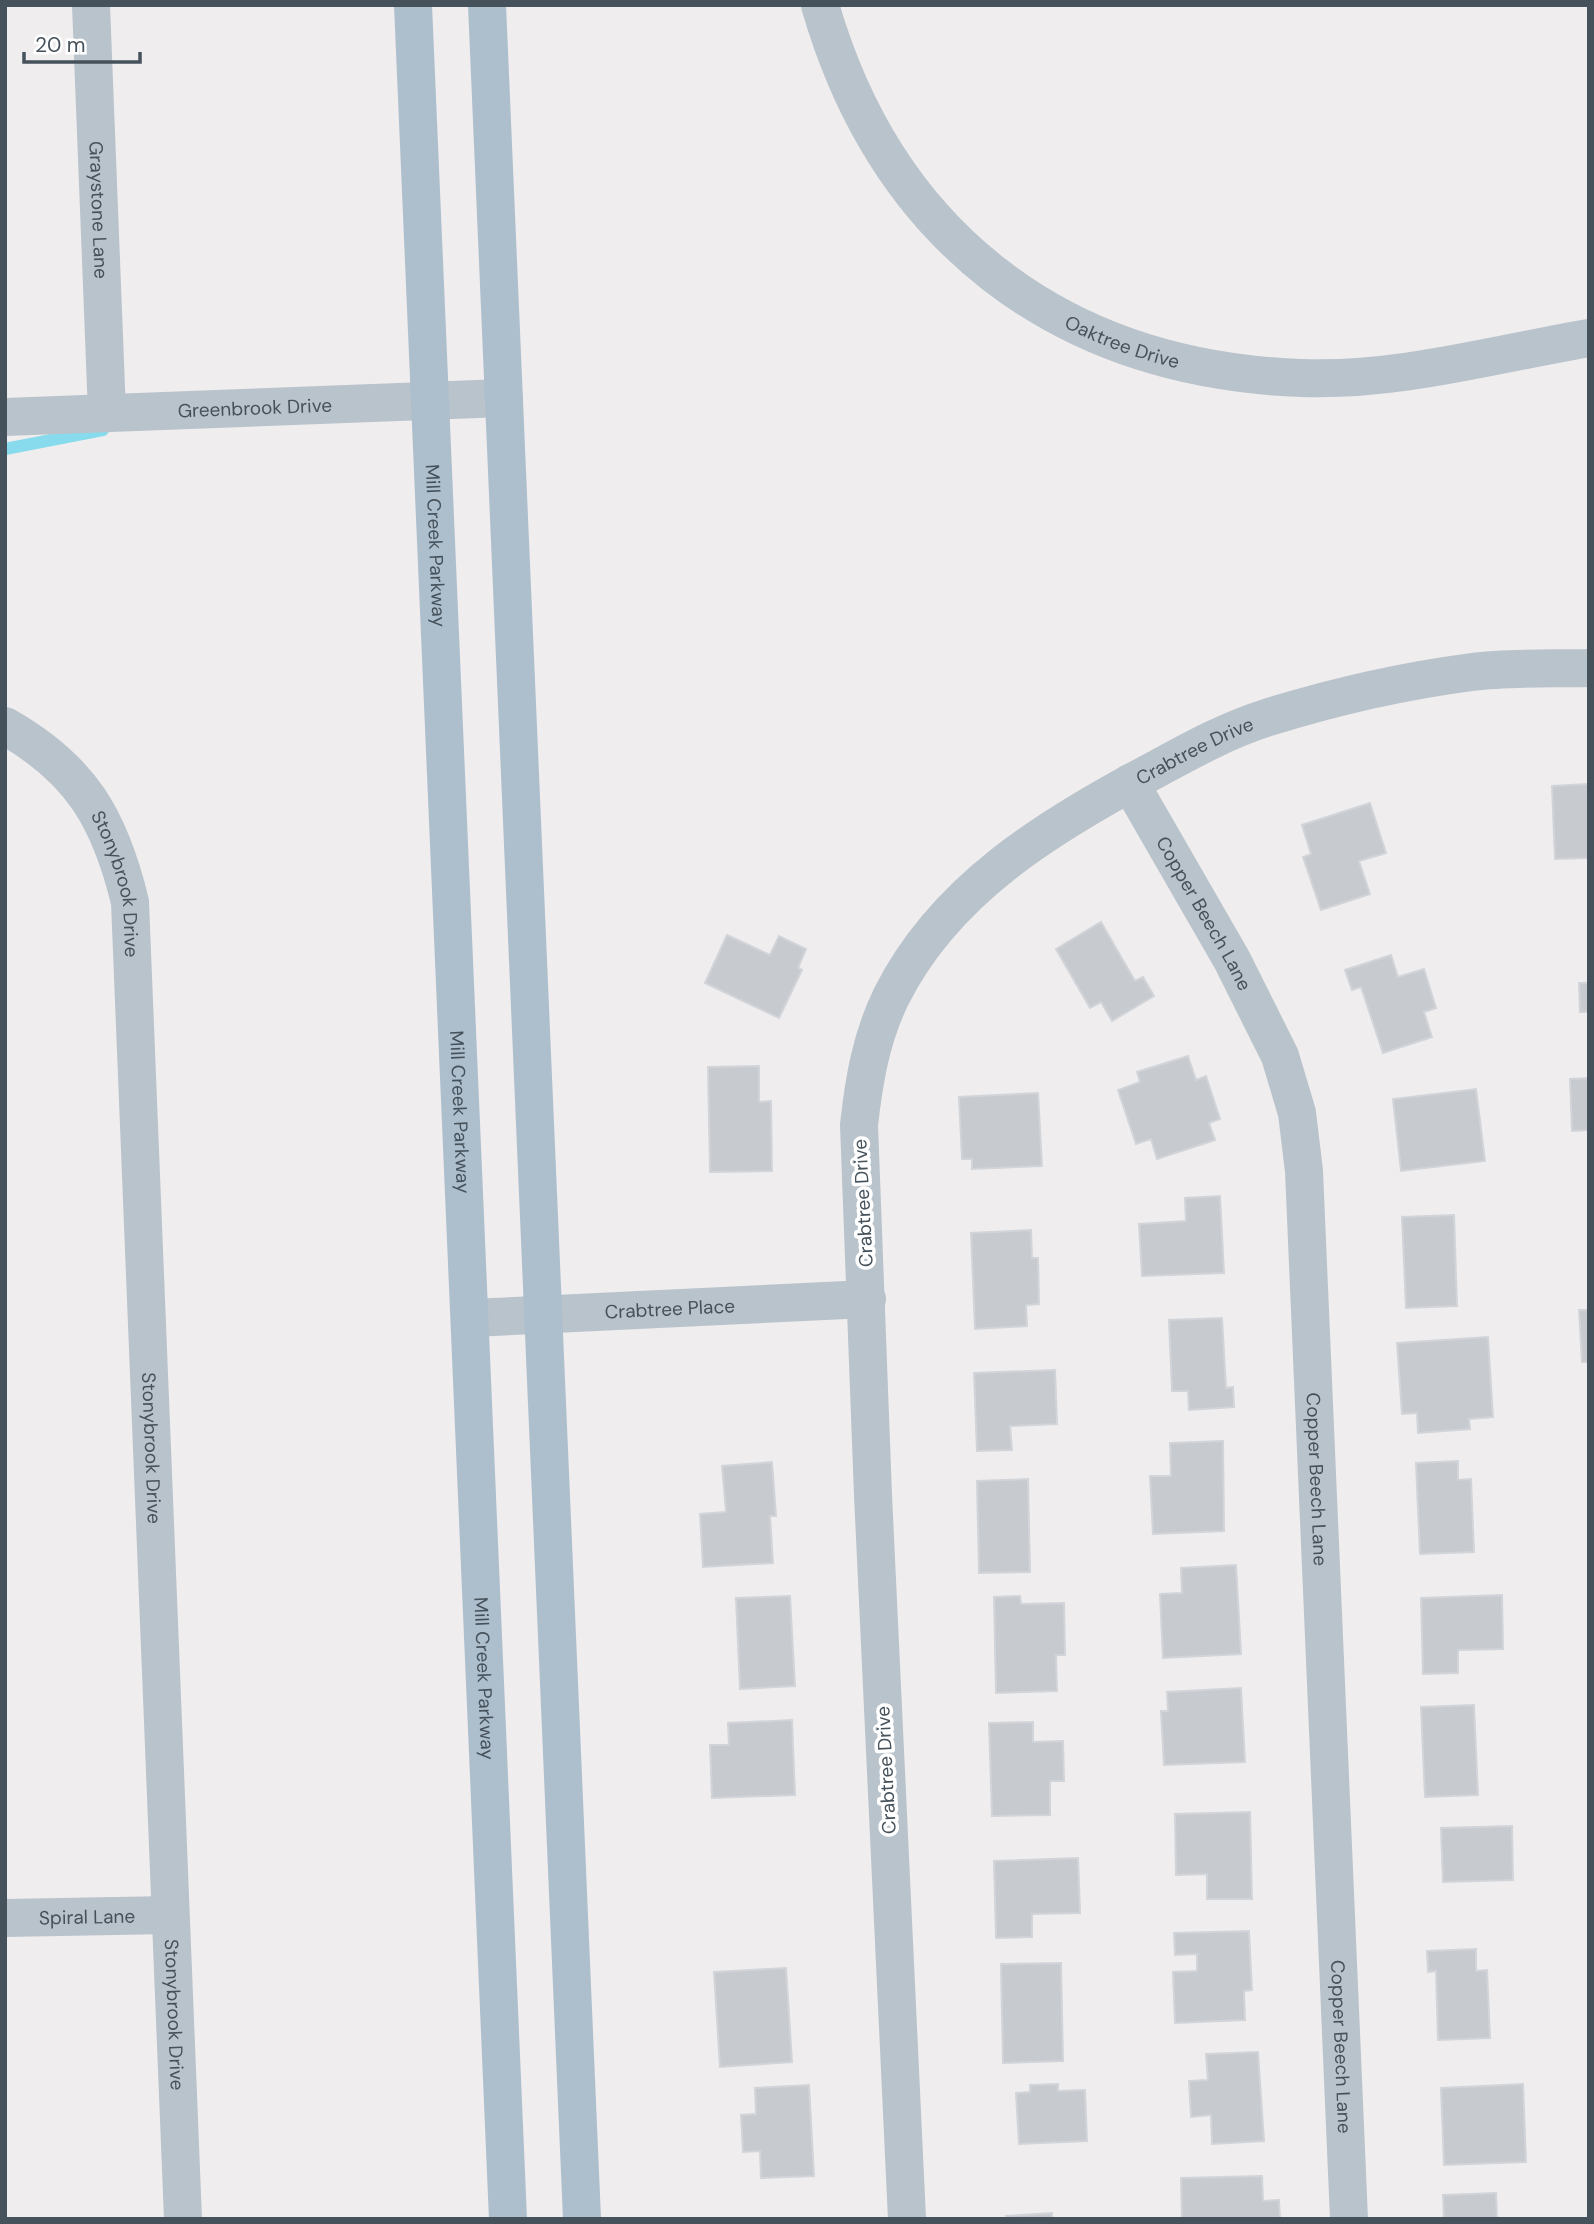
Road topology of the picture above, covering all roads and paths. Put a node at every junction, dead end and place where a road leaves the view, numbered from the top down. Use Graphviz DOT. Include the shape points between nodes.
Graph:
graph roads {
  1 [pos="91,5"];
  2 [pos="413,5"];
  3 [pos="488,5"];
  4 [pos="820,5"];
  5 [pos="1589,338"];
  6 [pos="504,398"];
  7 [pos="430,401"];
  8 [pos="107,413"];
  9 [pos="5,417"];
  10 [pos="1589,668"];
  11 [pos="5,726"];
  12 [pos="1130,783"];
  13 [pos="867,1299"];
  14 [pos="544,1316"];
  15 [pos="472,1318"];
  16 [pos="170,1915"];
  17 [pos="5,1918"];
  18 [pos="183,2219"];
  19 [pos="508,2219"];
  20 [pos="582,2219"];
  21 [pos="907,2219"];
  22 [pos="1349,2219"];
  1 -- 8 [label="street, Graystone Lane"];
  2 -- 7 [label="main road, Mill Creek Parkway"];
  3 -- 6 [label="main road"];
  4 -- 5 [label="street, Oaktree Drive" via="860,112 888,161 923,206 962,248 1006,284 1053,315 1104,339 1227,372 1302,378 1426,367"];
  6 -- 7 [label="street, Greenbrook Drive"];
  6 -- 14 [label="main road"];
  7 -- 8 [label="street, Greenbrook Drive"];
  7 -- 15 [label="main road, Mill Creek Parkway"];
  8 -- 9 [label="street, Greenbrook Drive"];
  10 -- 12 [label="street, Crabtree Drive" via="1474,671 1348,695 1210,740"];
  11 -- 16 [label="street, Stonybrook Drive" via="33,742 70,774 99,812 119,856 130,902"];
  12 -- 13 [label="street, Crabtree Drive" via="996,867 918,952 892,996 865,1075 859,1125"];
  12 -- 22 [label="street, Copper Beech Lane" via="1232,960 1280,1056 1297,1113 1304,1171"];
  13 -- 14 [label="street, Crabtree Place"];
  13 -- 21 [label="street, Crabtree Drive"];
  14 -- 15 [label="street, Crabtree Place"];
  14 -- 20 [label="main road"];
  15 -- 19 [label="main road, Mill Creek Parkway"];
  16 -- 17 [label="street, Spiral Lane"];
  16 -- 18 [label="street, Stonybrook Drive"];
}
